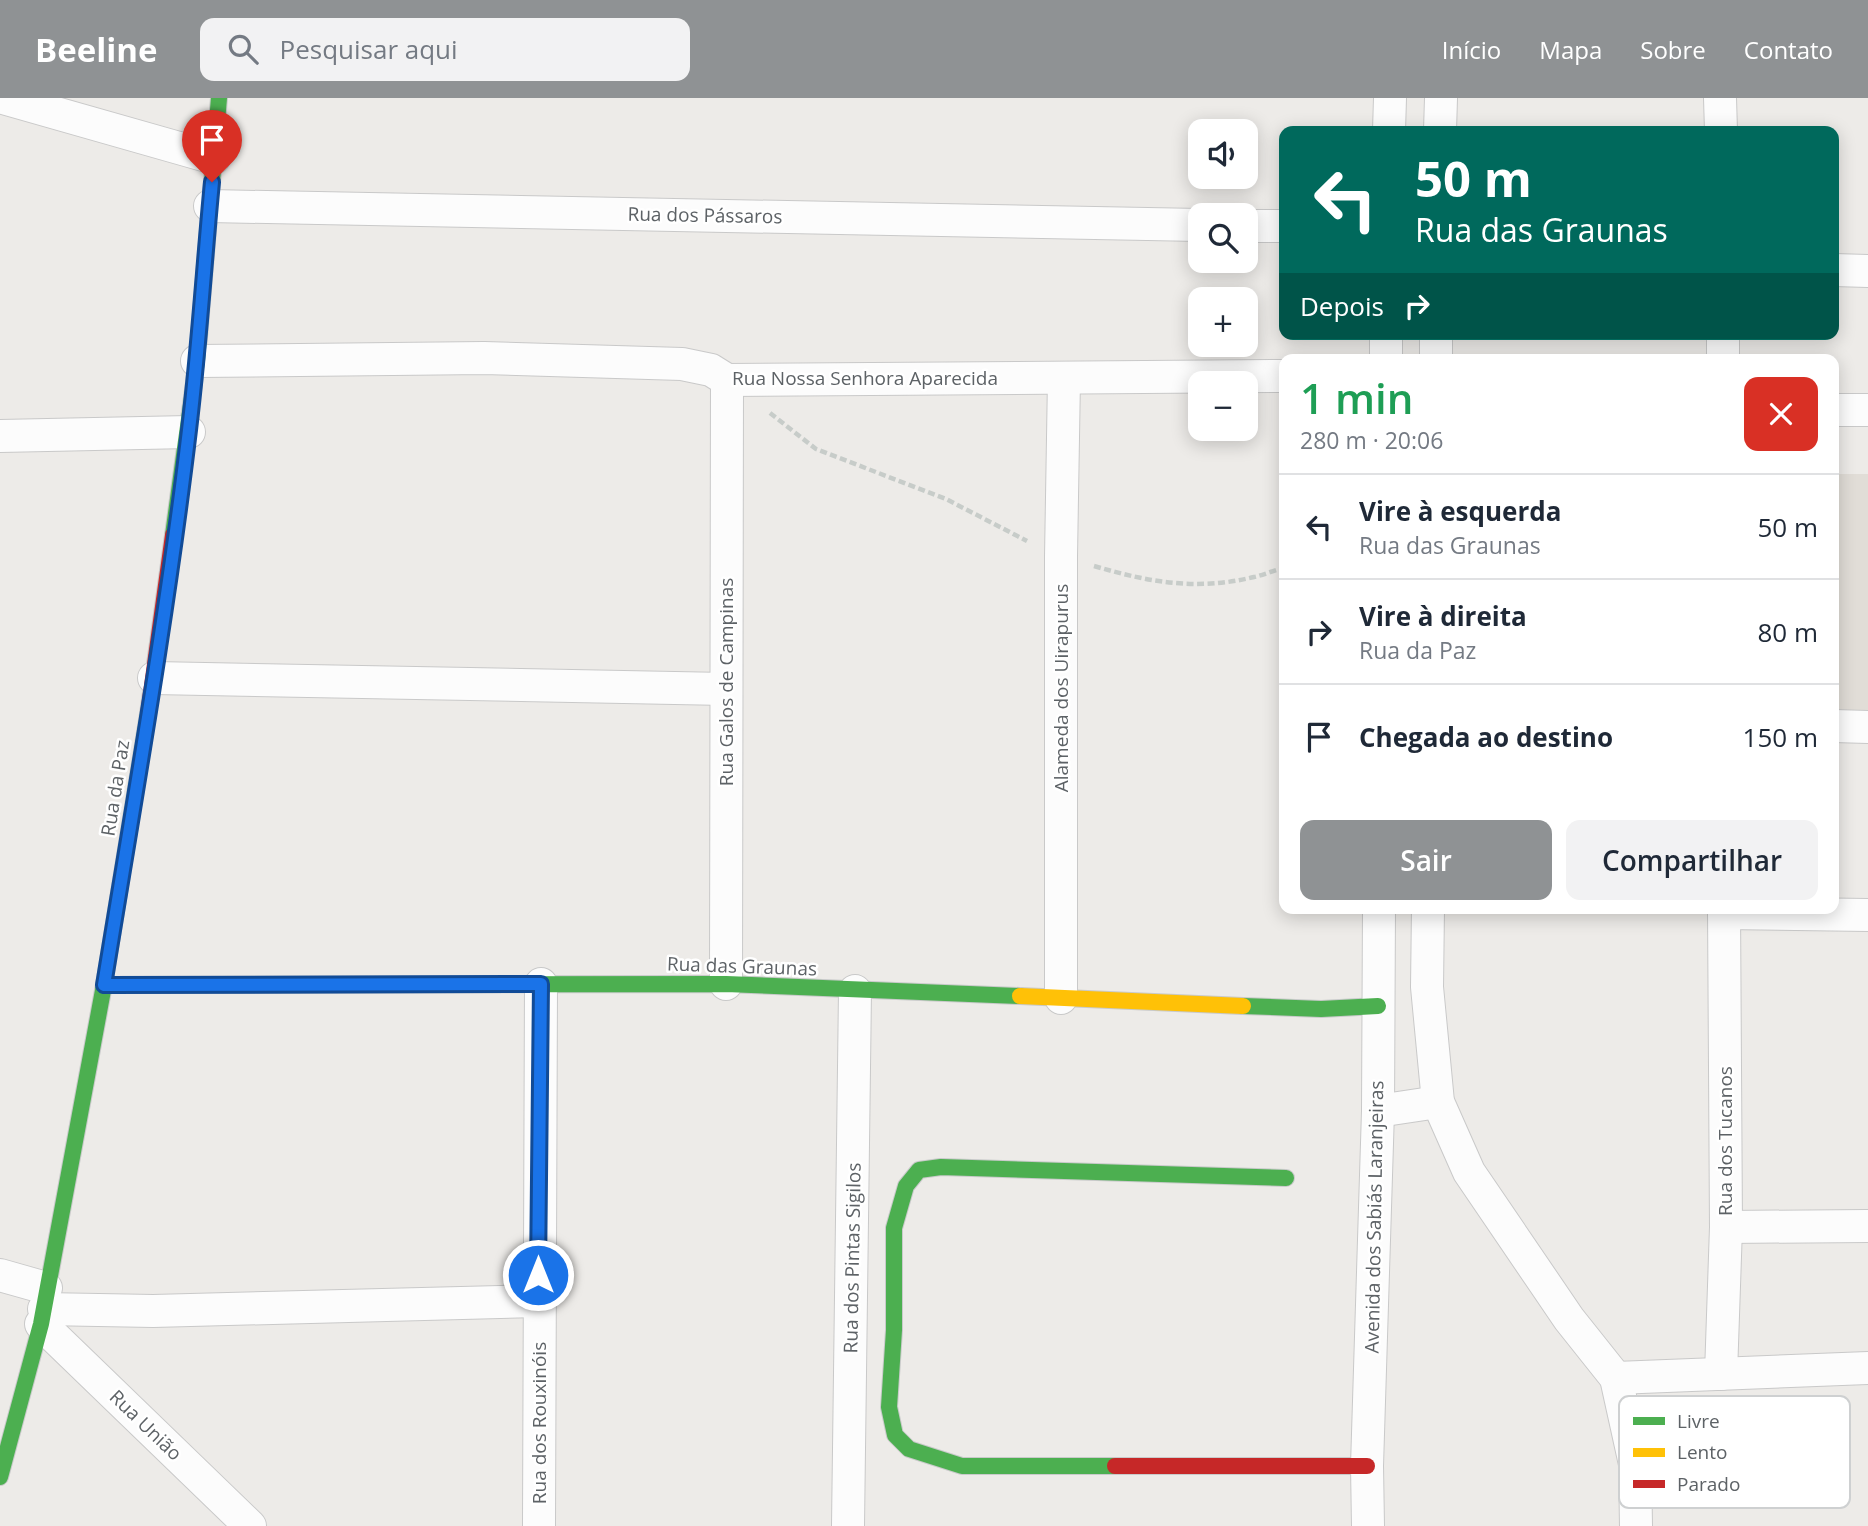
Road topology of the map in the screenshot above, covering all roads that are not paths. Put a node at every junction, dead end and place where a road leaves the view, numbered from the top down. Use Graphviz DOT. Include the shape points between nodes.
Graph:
graph roads {
  1 [pos="3,98"];
  2 [pos="219,98"];
  3 [pos="1390,98"];
  4 [pos="1441,98"];
  5 [pos="1720,98"];
  6 [pos="1389,126"];
  7 [pos="1440,126"];
  8 [pos="1721,126"];
  9 [pos="214,158"];
  10 [pos="209,206"];
  11 [pos="1188,225"];
  12 [pos="1258,226"];
  13 [pos="1279,226"];
  14 [pos="1839,271"];
  15 [pos="1868,271"];
  16 [pos="197,361"];
  17 [pos="1279,376"];
  18 [pos="1063,378"];
  19 [pos="726,380"];
  20 [pos="1839,410"];
  21 [pos="1868,410"];
  22 [pos="189,432"];
  23 [pos="0,436"];
  24 [pos="154,678"];
  25 [pos="726,690"];
  26 [pos="1839,726"];
  27 [pos="1868,727"];
  28 [pos="1379,914"];
  29 [pos="1428,914"];
  30 [pos="1724,914"];
  31 [pos="1839,914"];
  32 [pos="1868,915"];
  33 [pos="541,984"];
  34 [pos="726,984"];
  35 [pos="104,985"];
  36 [pos="855,990"];
  37 [pos="1061,998"];
  38 [pos="1378,1006"];
  39 [pos="1438,1102"];
  40 [pos="1378,1111"];
  41 [pos="1286,1178"];
  42 [pos="1726,1227"];
  43 [pos="1868,1227"];
  44 [pos="0,1275"];
  45 [pos="538,1301"];
  46 [pos="44,1307"];
  47 [pos="1868,1368"];
  48 [pos="1721,1374"];
  49 [pos="1616,1378"];
  50 [pos="1620,1396"];
  51 [pos="1367,1466"];
  52 [pos="0,1477"];
  53 [pos="1635,1508"];
  54 [pos="250,1526"];
  55 [pos="539,1526"];
  56 [pos="848,1526"];
  57 [pos="1368,1526"];
  58 [pos="1636,1526"];
  1 -- 9 [label="street"];
  2 -- 9 [label="street, Rua da Paz"];
  3 -- 6 [label="street"];
  4 -- 7 [label="street"];
  5 -- 8 [label="street"];
  9 -- 10 [label="street, Rua da Paz"];
  10 -- 11 [label="street, Rua dos Pássaros"];
  10 -- 16 [label="street, Rua da Paz"];
  12 -- 13 [label="street"];
  14 -- 15 [label="street"];
  16 -- 19 [label="street, Rua Nossa Senhora Aparecida" via="484,358 682,364 711,370"];
  16 -- 22 [label="street, Rua da Paz"];
  17 -- 18 [label="street, Rua Nossa Senhora Aparecida"];
  18 -- 19 [label="street, Rua Nossa Senhora Aparecida"];
  18 -- 37 [label="street, Alameda dos Uirapurus"];
  19 -- 25 [label="street, Rua Galos de Campinas"];
  20 -- 21 [label="street"];
  22 -- 23 [label="street"];
  22 -- 24 [label="street, Rua da Paz"];
  24 -- 25 [label="street"];
  24 -- 35 [label="street, Rua da Paz"];
  25 -- 34 [label="street, Rua Galos de Campinas"];
  26 -- 27 [label="street"];
  28 -- 38 [label="street, Avenida dos Sabiás Laranjeiras"];
  29 -- 39 [label="street" via="1427,987"];
  30 -- 42 [label="street, Rua dos Tucanos"];
  31 -- 32 [label="street"];
  33 -- 34 [label="street, Rua das Graunas"];
  33 -- 35 [label="street, Rua das Graunas"];
  33 -- 45 [label="street, Rua dos Rouxinóis"];
  34 -- 36 [label="street, Rua das Graunas"];
  35 -- 46 [label="street, Rua da Paz"];
  36 -- 37 [label="street, Rua das Graunas"];
  36 -- 56 [label="street, Rua dos Pintas Sigilos"];
  37 -- 38 [label="street, Rua das Graunas" via="1321,1009"];
  38 -- 40 [label="street, Avenida dos Sabiás Laranjeiras"];
  39 -- 40 [label="street"];
  39 -- 49 [label="street" via="1469,1172 1569,1319"];
  40 -- 51 [label="street, Avenida dos Sabiás Laranjeiras"];
  41 -- 51 [label="street" via="919,1170 906,1186 894,1228 889,1407 895,1435 909,1449 962,1466"];
  42 -- 43 [label="street"];
  42 -- 48 [label="street, Rua dos Tucanos"];
  44 -- 46 [label="street, Rua União"];
  45 -- 46 [label="street" via="153,1311"];
  45 -- 55 [label="street, Rua dos Rouxinóis"];
  46 -- 52 [label="street, Rua da Paz"];
  46 -- 54 [label="street, Rua União"];
  47 -- 48 [label="street"];
  48 -- 49 [label="street"];
  49 -- 50 [label="street"];
  51 -- 57 [label="street, Avenida dos Sabiás Laranjeiras"];
  53 -- 58 [label="street"];
}
